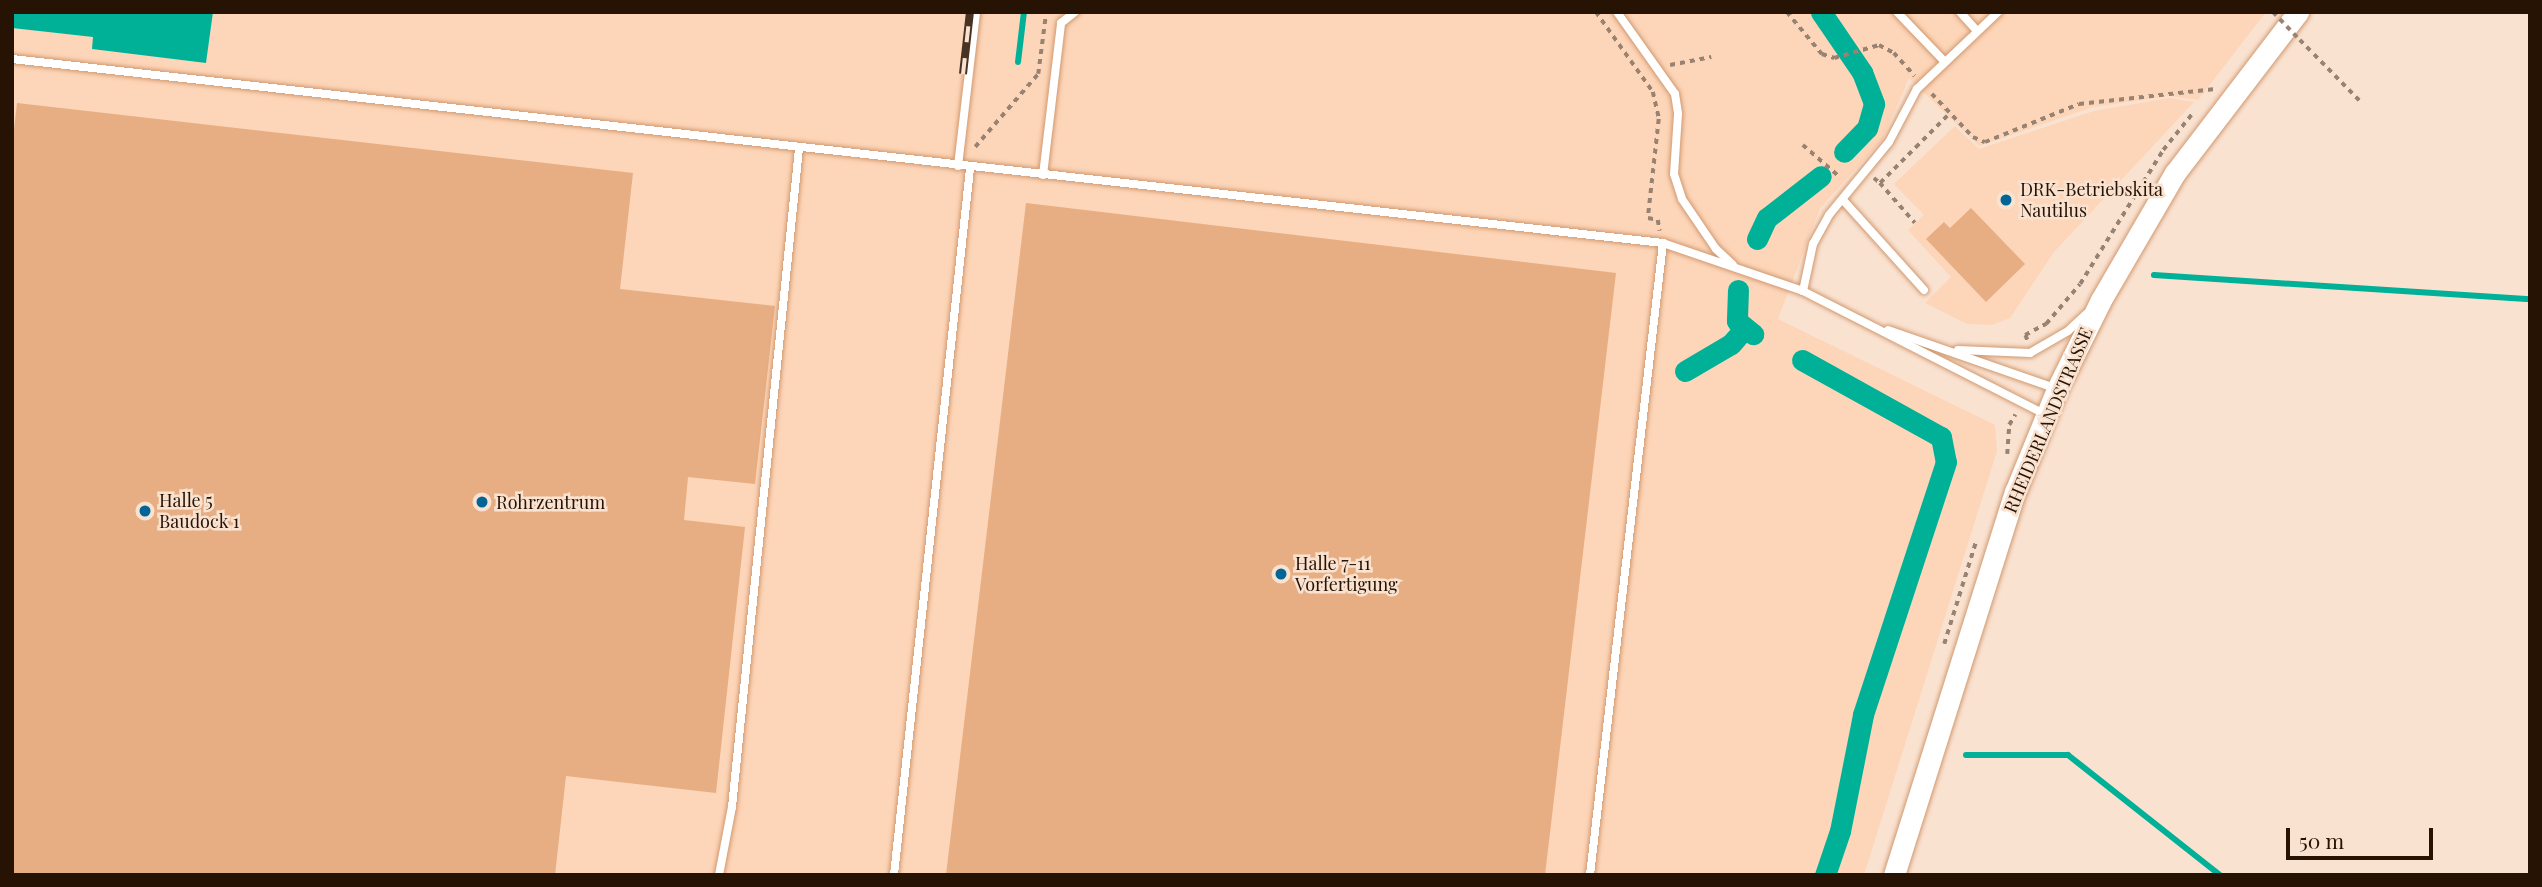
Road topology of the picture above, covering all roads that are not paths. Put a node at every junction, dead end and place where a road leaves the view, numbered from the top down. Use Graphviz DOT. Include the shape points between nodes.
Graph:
graph roads {
  1 [pos="976,12"];
  2 [pos="1075,12"];
  3 [pos="1617,12"];
  4 [pos="1897,12"];
  5 [pos="1960,12"];
  6 [pos="1998,12"];
  7 [pos="2298,12"];
  8 [pos="1977,31"];
  9 [pos="12,59"];
  10 [pos="1945,62"];
  11 [pos="799,148"];
  12 [pos="958,166"];
  13 [pos="970,168"];
  14 [pos="1043,176"];
  15 [pos="1843,200"];
  16 [pos="1663,243"];
  17 [pos="1735,267"];
  18 [pos="1924,290"];
  19 [pos="1803,291"];
  20 [pos="2101,300"];
  21 [pos="1865,323"];
  22 [pos="1948,350"];
  23 [pos="2057,389"];
  24 [pos="2047,416"];
  25 [pos="719,875"];
  26 [pos="894,875"];
  27 [pos="1590,875"];
  28 [pos="1894,875"];
  1 -- 12 [label="lane"];
  2 -- 14 [label="lane" via="1061,23"];
  3 -- 17 [label="lane" via="1675,94 1674,174 1682,199 1716,249"];
  4 -- 10 [label="lane"];
  5 -- 8 [label="lane"];
  6 -- 8 [label="lane"];
  7 -- 20 [label="main road, RHEIDERLANDSTRASSE" via="2175,173"];
  8 -- 10 [label="lane"];
  9 -- 11 [label="lane"];
  10 -- 15 [label="lane" via="1922,84 1889,142"];
  11 -- 12 [label="lane"];
  11 -- 25 [label="lane" via="732,807"];
  12 -- 13 [label="lane"];
  13 -- 14 [label="lane"];
  13 -- 26 [label="lane"];
  14 -- 16 [label="lane"];
  15 -- 18 [label="lane"];
  15 -- 19 [label="lane" via="1813,244"];
  16 -- 17 [label="lane"];
  16 -- 27 [label="lane"];
  17 -- 19 [label="lane"];
  19 -- 21 [label="lane"];
  20 -- 22 [label="lane" via="2068,331 2030,353"];
  20 -- 23 [label="main road, RHEIDERLANDSTRASSE"];
  21 -- 22 [label="lane"];
  21 -- 24 [label="lane"];
  22 -- 23 [label="lane"];
  23 -- 24 [label="main road, RHEIDERLANDSTRASSE"];
  24 -- 28 [label="main road, RHEIDERLANDSTRASSE" via="2015,492"];
}
